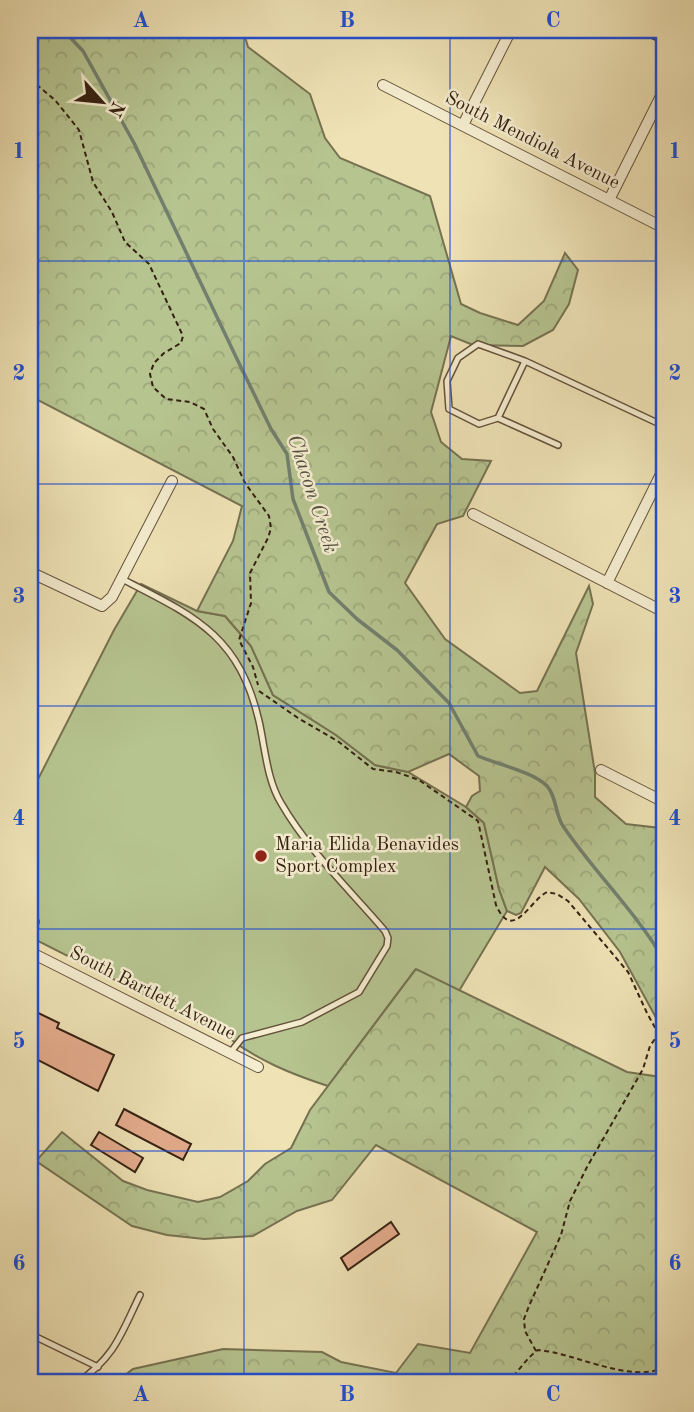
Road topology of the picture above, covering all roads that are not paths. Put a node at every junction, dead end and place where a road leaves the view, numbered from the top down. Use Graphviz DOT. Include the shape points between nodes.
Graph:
graph roads {
  1 [pos="511,30"];
  2 [pos="652,30"];
  3 [pos="664,36"];
  4 [pos="383,85"];
  5 [pos="664,90"];
  6 [pos="463,125"];
  7 [pos="609,200"];
  8 [pos="664,228"];
  9 [pos="525,361"];
  10 [pos="498,418"];
  11 [pos="664,426"];
  12 [pos="558,445"];
  13 [pos="664,468"];
  14 [pos="172,481"];
  15 [pos="473,514"];
  16 [pos="30,572"];
  17 [pos="122,579"];
  18 [pos="607,583"];
  19 [pos="664,612"];
  20 [pos="601,771"];
  21 [pos="664,802"];
  22 [pos="30,903"];
  23 [pos="30,928"];
  24 [pos="30,952"];
  25 [pos="230,1053"];
  26 [pos="258,1067"];
  27 [pos="140,1295"];
  28 [pos="30,1334"];
  29 [pos="98,1367"];
  30 [pos="30,1376"];
  31 [pos="42,1382"];
  32 [pos="78,1382"];
  1 -- 6 [label="street"];
  2 -- 3 [label="main road"];
  4 -- 6 [label="street, South Mendiola Avenue"];
  5 -- 7 [label="street"];
  6 -- 7 [label="street, South Mendiola Avenue"];
  7 -- 8 [label="street, South Mendiola Avenue"];
  9 -- 10 [label="lane"];
  9 -- 10 [label="lane" via="478,344 458,358 447,382 449,409 480,424"];
  9 -- 11 [label="lane"];
  10 -- 12 [label="lane"];
  13 -- 18 [label="street"];
  14 -- 17 [label="street"];
  15 -- 18 [label="street"];
  16 -- 17 [label="street" via="102,606"];
  17 -- 25 [label="lane" via="181,610 228,649 257,716 281,803 388,938 359,992 302,1022 242,1038"];
  18 -- 19 [label="street"];
  20 -- 21 [label="street"];
  22 -- 23 [label="lane" via="36,922"];
  24 -- 25 [label="street, South Bartlett Avenue"];
  25 -- 26 [label="street, South Bartlett Avenue"];
  27 -- 29 [label="lane" via="111,1354"];
  28 -- 29 [label="lane"];
  29 -- 32 [label="lane"];
  30 -- 31 [label="lane"];
}
